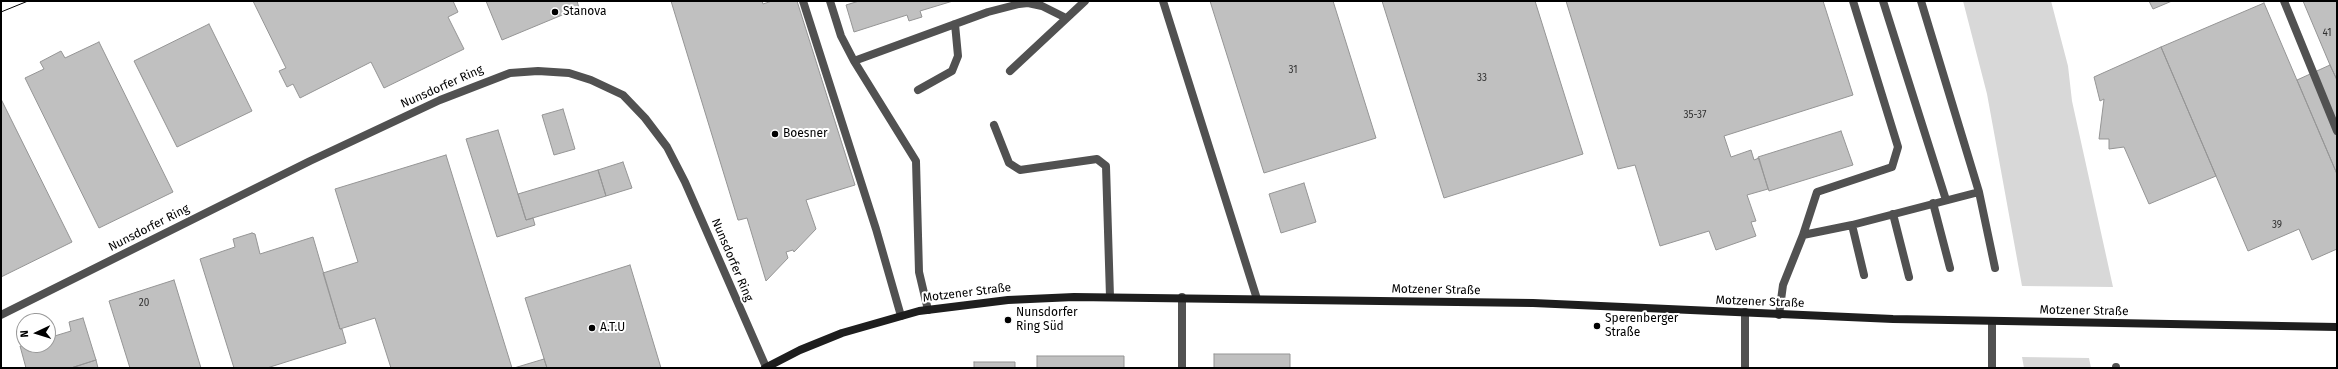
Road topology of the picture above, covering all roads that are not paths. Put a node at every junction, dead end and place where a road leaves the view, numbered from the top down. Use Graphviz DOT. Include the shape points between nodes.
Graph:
graph roads {
  1 [pos="803,1"];
  2 [pos="830,1"];
  3 [pos="1085,1"];
  4 [pos="1163,1"];
  5 [pos="1853,1"];
  6 [pos="1883,1"];
  7 [pos="1921,1"];
  8 [pos="2284,1"];
  9 [pos="1066,18"];
  10 [pos="955,24"];
  11 [pos="854,61"];
  12 [pos="1010,71"];
  13 [pos="918,90"];
  14 [pos="994,125"];
  15 [pos="2337,131"];
  16 [pos="1979,192"];
  17 [pos="1946,200"];
  18 [pos="1932,203"];
  19 [pos="1893,214"];
  20 [pos="1852,225"];
  21 [pos="1803,235"];
  22 [pos="1950,268"];
  23 [pos="1995,268"];
  24 [pos="1864,275"];
  25 [pos="1909,276"];
  26 [pos="1110,296"];
  27 [pos="1182,298"];
  28 [pos="1257,299"];
  29 [pos="928,310"];
  30 [pos="1745,312"];
  31 [pos="1779,314"];
  32 [pos="1,315"];
  33 [pos="901,316"];
  34 [pos="1992,321"];
  35 [pos="2337,327"];
  36 [pos="765,368"];
  37 [pos="1182,368"];
  38 [pos="1745,368"];
  39 [pos="1992,368"];
  1 -- 33 [label="street"];
  2 -- 11 [label="street" via="841,36"];
  3 -- 9 [label="street"];
  4 -- 28 [label="street"];
  5 -- 21 [label="street" via="1898,147 1892,167 1817,192"];
  6 -- 17 [label="street"];
  7 -- 16 [label="street"];
  8 -- 15 [label="street"];
  9 -- 10 [label="street" via="1042,6 1028,3 988,12"];
  9 -- 12 [label="street"];
  10 -- 11 [label="street"];
  10 -- 13 [label="street" via="958,56 952,72"];
  11 -- 29 [label="street" via="916,161 919,272"];
  14 -- 26 [label="street" via="1009,163 1020,170 1097,159 1106,166"];
  16 -- 17 [label="street"];
  16 -- 23 [label="street"];
  17 -- 18 [label="street"];
  18 -- 19 [label="street"];
  18 -- 22 [label="street"];
  19 -- 20 [label="street"];
  19 -- 25 [label="street"];
  20 -- 21 [label="street"];
  20 -- 24 [label="street"];
  21 -- 31 [label="street" via="1783,285"];
  26 -- 27 [label="street, Motzener Straße"];
  26 -- 29 [label="street, Motzener Straße" via="1014,300"];
  27 -- 28 [label="street, Motzener Straße"];
  27 -- 37 [label="street"];
  28 -- 30 [label="street, Motzener Straße" via="1586,305"];
  29 -- 33 [label="street, Motzener Straße"];
  30 -- 31 [label="street, Motzener Straße"];
  30 -- 38 [label="street"];
  31 -- 34 [label="street, Motzener Straße"];
  32 -- 36 [label="street, Nunsdorfer Ring" via="310,161 440,100 510,73 569,73 623,95 667,147 685,182"];
  33 -- 36 [label="street, Motzener Straße" via="842,333"];
  34 -- 35 [label="street, Motzener Straße"];
  34 -- 39 [label="street"];
}
